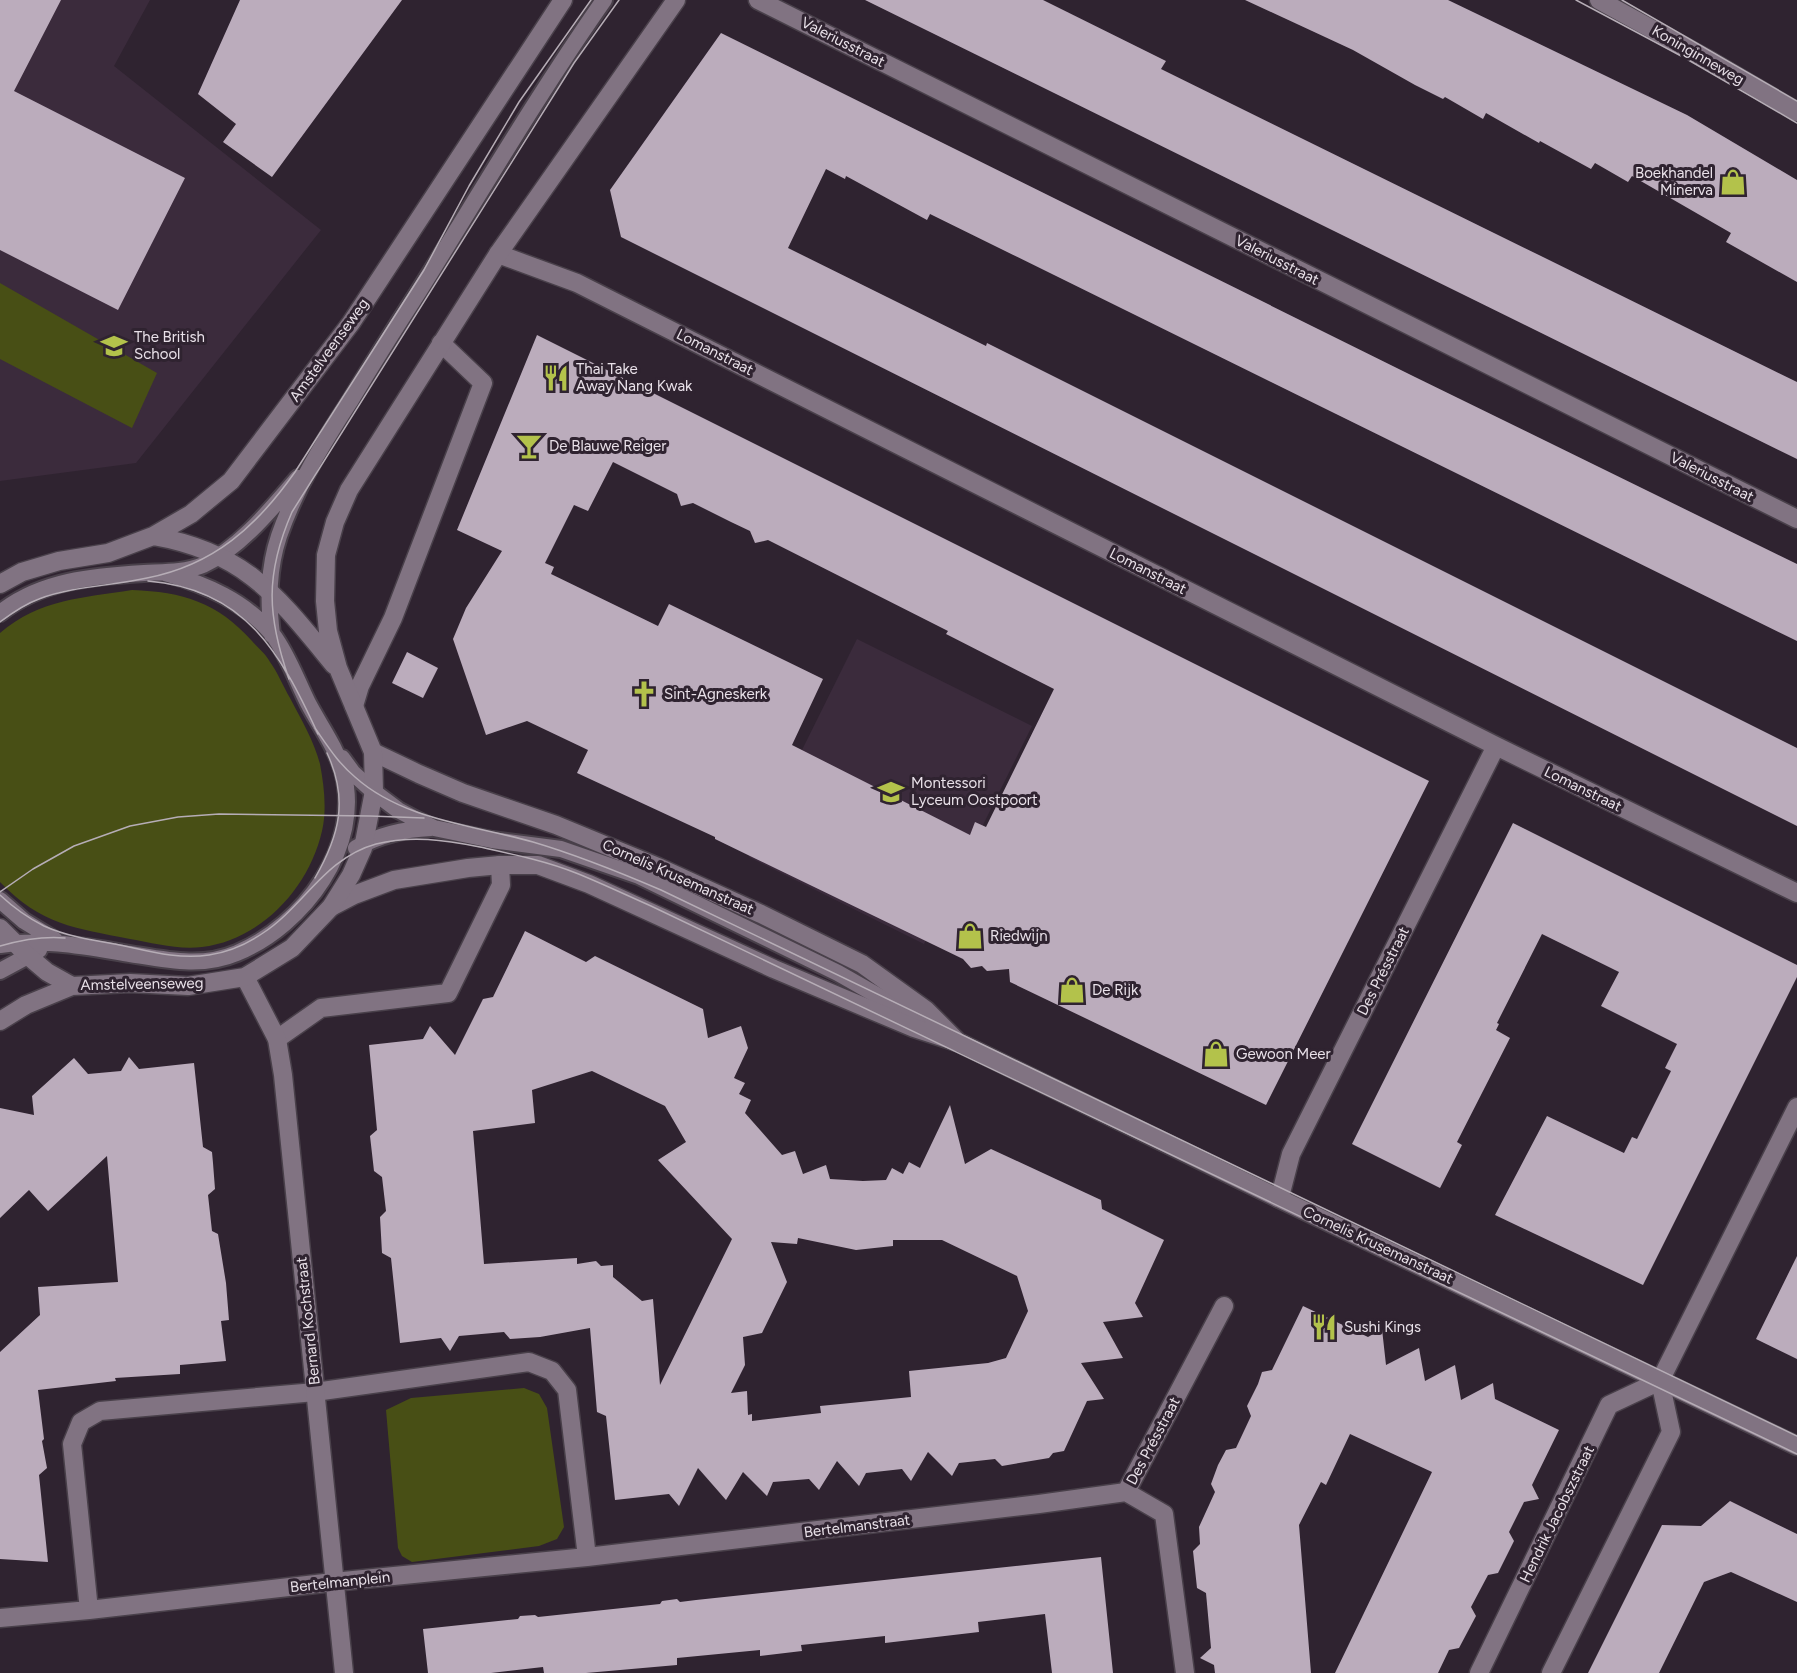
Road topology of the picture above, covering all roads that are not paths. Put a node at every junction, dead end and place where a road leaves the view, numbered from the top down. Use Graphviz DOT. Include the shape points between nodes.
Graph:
graph roads {
  1 [pos="563,0"];
  2 [pos="604,0"];
  3 [pos="676,0"];
  4 [pos="758,0"];
  5 [pos="1599,0"];
  6 [pos="1797,112"];
  7 [pos="498,254"];
  8 [pos="441,343"];
  9 [pos="311,463"];
  10 [pos="1797,519"];
  11 [pos="153,536"];
  12 [pos="218,555"];
  13 [pos="165,573"];
  14 [pos="1,583"];
  15 [pos="269,589"];
  16 [pos="0,613"];
  17 [pos="272,635"];
  18 [pos="338,668"];
  19 [pos="354,706"];
  20 [pos="1496,746"];
  21 [pos="335,751"];
  22 [pos="373,752"];
  23 [pos="374,792"];
  24 [pos="434,828"];
  25 [pos="492,840"];
  26 [pos="364,843"];
  27 [pos="333,864"];
  28 [pos="538,865"];
  29 [pos="500,866"];
  30 [pos="1797,893"];
  31 [pos="0,900"];
  32 [pos="331,907"];
  33 [pos="0,928"];
  34 [pos="61,944"];
  35 [pos="14,948"];
  36 [pos="0,971"];
  37 [pos="245,977"];
  38 [pos="72,986"];
  39 [pos="0,1021"];
  40 [pos="277,1040"];
  41 [pos="960,1043"];
  42 [pos="1797,1107"];
  43 [pos="1278,1198"];
  44 [pos="1224,1306"];
  45 [pos="1660,1381"];
  46 [pos="315,1392"];
  47 [pos="1797,1446"];
  48 [pos="1126,1492"];
  49 [pos="587,1557"];
  50 [pos="333,1582"];
  51 [pos="88,1610"];
  52 [pos="0,1618"];
  53 [pos="344,1673"];
  54 [pos="1185,1673"];
  55 [pos="1479,1673"];
  56 [pos="1551,1673"];
  1 -- 11 [label="street, Amstelveenseweg" via="351,323 268,433 231,481 191,514"];
  2 -- 9 [label="lane, Amstelveenseweg" via="548,81"];
  3 -- 7 [label="street, Amstelveenseweg"];
  4 -- 10 [label="street, Valeriusstraat"];
  5 -- 6 [label="street, Koninginneweg"];
  7 -- 8 [label="street, Amstelveenseweg"];
  7 -- 20 [label="street, Lomanstraat" via="577,283"];
  8 -- 18 [label="street, Amstelveenseweg" via="348,490 335,522 326,555 325,601"];
  8 -- 19 [label="street" via="483,383"];
  9 -- 12 [label="lane, Amstelveenseweg" via="252,528"];
  9 -- 15 [label="lane, Amstelveenseweg" via="279,536"];
  11 -- 12 [label="street"];
  11 -- 14 [label="street, Amstelveenseweg" via="108,553 22,572"];
  12 -- 13 [label="lane, Amstelveenseweg" via="203,565"];
  12 -- 15 [label="street"];
  13 -- 16 [label="lane, Amstelveenseweg" via="62,582 26,596"];
  13 -- 17 [label="lane, Amstelveenseweg" via="224,594"];
  15 -- 17 [label="lane, Amstelveenseweg"];
  15 -- 18 [label="street"];
  17 -- 21 [label="lane, Amstelveenseweg"];
  18 -- 19 [label="street, Amstelveenseweg"];
  19 -- 22 [label="street, Amstelveenseweg"];
  20 -- 30 [label="street, Lomanstraat"];
  20 -- 43 [label="street, Des Présstraat" via="1291,1154"];
  21 -- 23 [label="lane, Cornelis Krusemanstraat"];
  21 -- 27 [label="lane, Amstelveenseweg" via="347,796 341,842"];
  22 -- 23 [label="street, Amstelveenseweg"];
  22 -- 41 [label="street, Cornelis Krusemanstraat" via="463,793 556,825 658,867 862,964 926,1010"];
  23 -- 24 [label="lane, Cornelis Krusemanstraat" via="398,810"];
  23 -- 26 [label="street, Amstelveenseweg"];
  24 -- 25 [label="lane, Cornelis Krusemanstraat"];
  24 -- 26 [label="lane, Cornelis Krusemanstraat" via="397,832"];
  25 -- 28 [label="lane, Cornelis Krusemanstraat"];
  25 -- 41 [label="lane, Cornelis Krusemanstraat" via="561,849 639,876 838,973"];
  26 -- 27 [label="lane, Cornelis Krusemanstraat"];
  26 -- 32 [label="street, Amstelveenseweg" via="351,875"];
  27 -- 34 [label="lane, Amstelveenseweg" via="290,920 263,941 236,954 206,962 177,962"];
  28 -- 29 [label="street, Cornelis Krusemanstraat"];
  28 -- 41 [label="street, Cornelis Krusemanstraat" via="914,1028"];
  29 -- 32 [label="street, Cornelis Krusemanstraat" via="394,880"];
  29 -- 40 [label="street" via="501,885 448,993 321,1008"];
  31 -- 34 [label="lane, Amstelveenseweg"];
  32 -- 37 [label="street, Amstelveenseweg" via="292,948"];
  33 -- 35 [label="street, Amstelveenseweg"];
  34 -- 35 [label="lane, Amstelveenseweg" via="45,942"];
  35 -- 36 [label="lane, Amstelveenseweg"];
  35 -- 38 [label="street, Amstelveenseweg"];
  37 -- 38 [label="street, Amstelveenseweg" via="188,986"];
  37 -- 40 [label="street, Bernard Kochstraat"];
  38 -- 39 [label="street, Amstelveenseweg" via="26,1005"];
  40 -- 46 [label="street, Bernard Kochstraat"];
  41 -- 43 [label="street, Cornelis Krusemanstraat"];
  42 -- 45 [label="street"];
  43 -- 45 [label="street, Cornelis Krusemanstraat"];
  44 -- 48 [label="street, Des Présstraat"];
  45 -- 47 [label="street, Cornelis Krusemanstraat"];
  45 -- 55 [label="street, Hendrik Jacobszstraat" via="1609,1405"];
  45 -- 56 [label="street" via="1671,1432"];
  46 -- 49 [label="street" via="530,1362 552,1371 567,1390"];
  46 -- 50 [label="street, Bernard Kochstraat"];
  46 -- 51 [label="street" via="100,1411 81,1422 72,1444"];
  48 -- 49 [label="street, Bertelmanstraat"];
  48 -- 54 [label="street, Des Présstraat" via="1164,1514"];
  49 -- 50 [label="street, Bertelmanplein"];
  50 -- 51 [label="street, Bertelmanplein"];
  50 -- 53 [label="street, Bernard Kochstraat"];
  51 -- 52 [label="street"];
}
